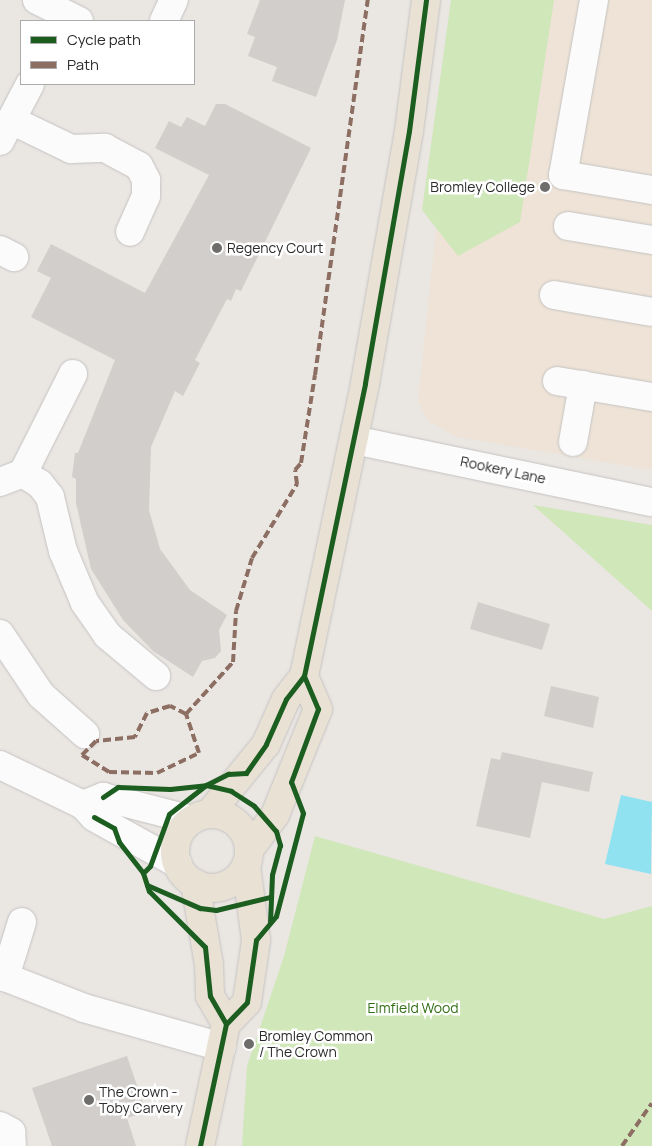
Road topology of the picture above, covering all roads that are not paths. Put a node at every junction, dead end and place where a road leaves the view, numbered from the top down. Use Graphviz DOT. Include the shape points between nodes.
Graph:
graph roads {
  1 [pos="37,0"];
  2 [pos="174,0"];
  3 [pos="426,0"];
  4 [pos="594,0"];
  5 [pos="77,20"];
  6 [pos="164,20"];
  7 [pos="29,85"];
  8 [pos="5,130"];
  9 [pos="652,190"];
  10 [pos="568,226"];
  11 [pos="130,232"];
  12 [pos="652,240"];
  13 [pos="554,295"];
  14 [pos="652,312"];
  15 [pos="73,374"];
  16 [pos="651,390"];
  17 [pos="354,440"];
  18 [pos="573,442"];
  19 [pos="11,478"];
  20 [pos="652,502"];
  21 [pos="0,634"];
  22 [pos="156,676"];
  23 [pos="304,676"];
  24 [pos="85,734"];
  25 [pos="0,765"];
  26 [pos="83,805"];
  27 [pos="200,817"];
  28 [pos="247,858"];
  29 [pos="186,874"];
  30 [pos="22,922"];
  31 [pos="224,1035"];
  32 [pos="0,1126"];
  33 [pos="12,1146"];
  34 [pos="200,1146"];
  1 -- 5 [label="street"];
  2 -- 6 [label="street"];
  3 -- 17 [label="main road" via="409,131"];
  4 -- 9 [label="street" via="563,175"];
  7 -- 8 [label="street"];
  8 -- 11 [label="street" via="72,149 105,148 139,166 146,180 146,196"];
  10 -- 12 [label="street"];
  13 -- 14 [label="street"];
  15 -- 19 [label="street"];
  16 -- 18 [label="street" via="570,383"];
  17 -- 20 [label="street, Rookery Lane"];
  17 -- 23 [label="main road"];
  19 -- 22 [label="street" via="40,484 50,497 63,551 85,603 107,635"];
  21 -- 24 [label="street" via="41,695"];
  23 -- 27 [label="main road" via="286,699 266,744 231,791"];
  23 -- 28 [label="main road" via="318,709 275,815"];
  25 -- 26 [label="street"];
  26 -- 27 [label="street" via="103,797"];
  26 -- 29 [label="street" via="94,818"];
  27 -- 28 [label="main road" via="238,824"];
  27 -- 29 [label="main road" via="176,841"];
  28 -- 29 [label="main road" via="232,881 220,887"];
  28 -- 31 [label="main road" via="256,940 247,1002"];
  29 -- 31 [label="main road" via="209,965 210,996"];
  30 -- 31 [label="street" via="4,977 84,1008"];
  31 -- 34 [label="main road"];
  32 -- 33 [label="street" via="11,1132"];
}
